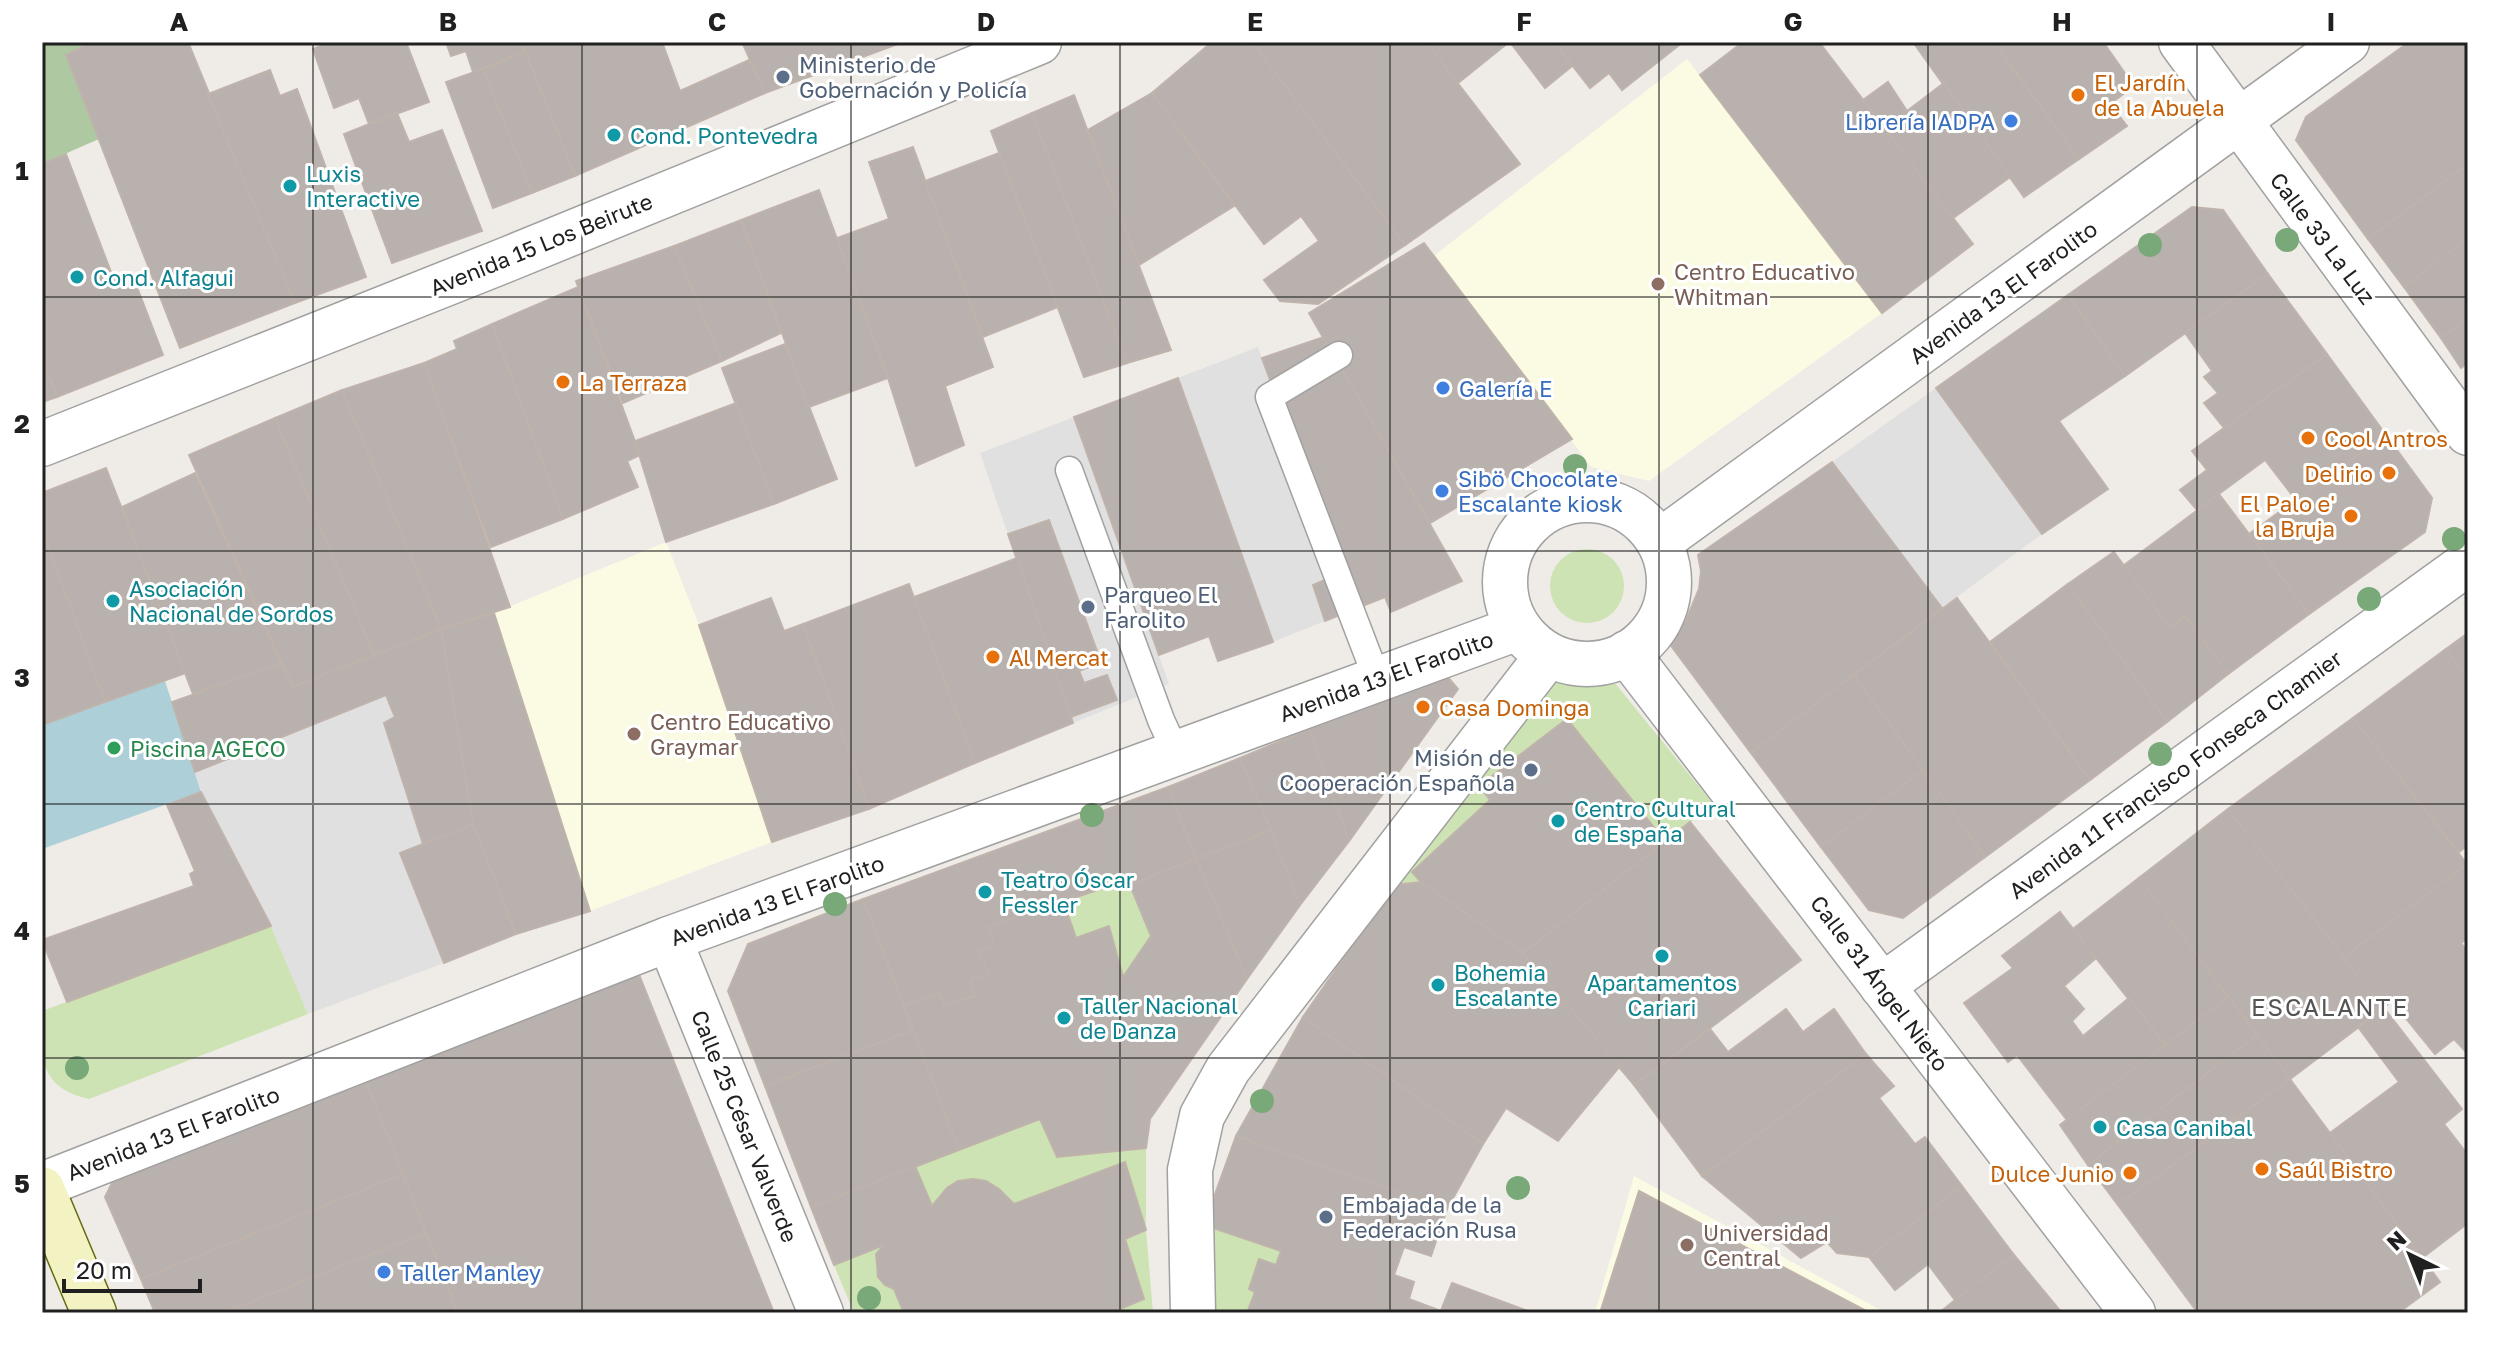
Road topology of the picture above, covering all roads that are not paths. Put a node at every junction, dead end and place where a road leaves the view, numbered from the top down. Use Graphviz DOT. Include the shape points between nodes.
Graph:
graph roads {
  1 [pos="1039,42"];
  2 [pos="2181,42"];
  3 [pos="2347,42"];
  4 [pos="2237,122"];
  5 [pos="1339,355"];
  6 [pos="2468,433"];
  7 [pos="42,444"];
  8 [pos="1069,470"];
  9 [pos="1659,542"];
  10 [pos="2468,563"];
  11 [pos="1533,641"];
  12 [pos="1627,653"];
  13 [pos="1377,679"];
  14 [pos="1176,753"];
  15 [pos="669,939"];
  16 [pos="1882,986"];
  17 [pos="42,1187"];
  18 [pos="94,1313"];
  19 [pos="821,1313"];
  20 [pos="1193,1313"];
  21 [pos="2133,1313"];
  1 -- 7 [label="street, Avenida 15 Los Beirute"];
  2 -- 4 [label="street, Calle 33 La Luz"];
  3 -- 4 [label="street, Avenida 13 El Farolito"];
  4 -- 6 [label="street, Calle 33 La Luz"];
  4 -- 9 [label="street, Avenida 13 El Farolito"];
  5 -- 13 [label="lane" via="1269,397"];
  8 -- 14 [label="lane"];
  9 -- 11 [label="street" via="1646,524 1608,503 1586,500 1544,512 1514,544 1505,586 1509,608"];
  9 -- 12 [label="street" via="1668,565 1669,591 1662,616 1648,637"];
  10 -- 16 [label="street, Avenida 11 Francisco Fonseca Chamier"];
  11 -- 12 [label="street" via="1568,663 1609,662"];
  11 -- 13 [label="street, Avenida 13 El Farolito"];
  11 -- 20 [label="street" via="1228,1069 1202,1116 1190,1170"];
  12 -- 16 [label="street, Calle 31 Ángel Nieto"];
  13 -- 14 [label="street, Avenida 13 El Farolito"];
  14 -- 15 [label="street, Avenida 13 El Farolito"];
  15 -- 17 [label="street, Avenida 13 El Farolito"];
  15 -- 19 [label="street, Calle 25 César Valverde"];
  16 -- 21 [label="street, Calle 31 Ángel Nieto"];
  17 -- 18 [label="main road"];
}
